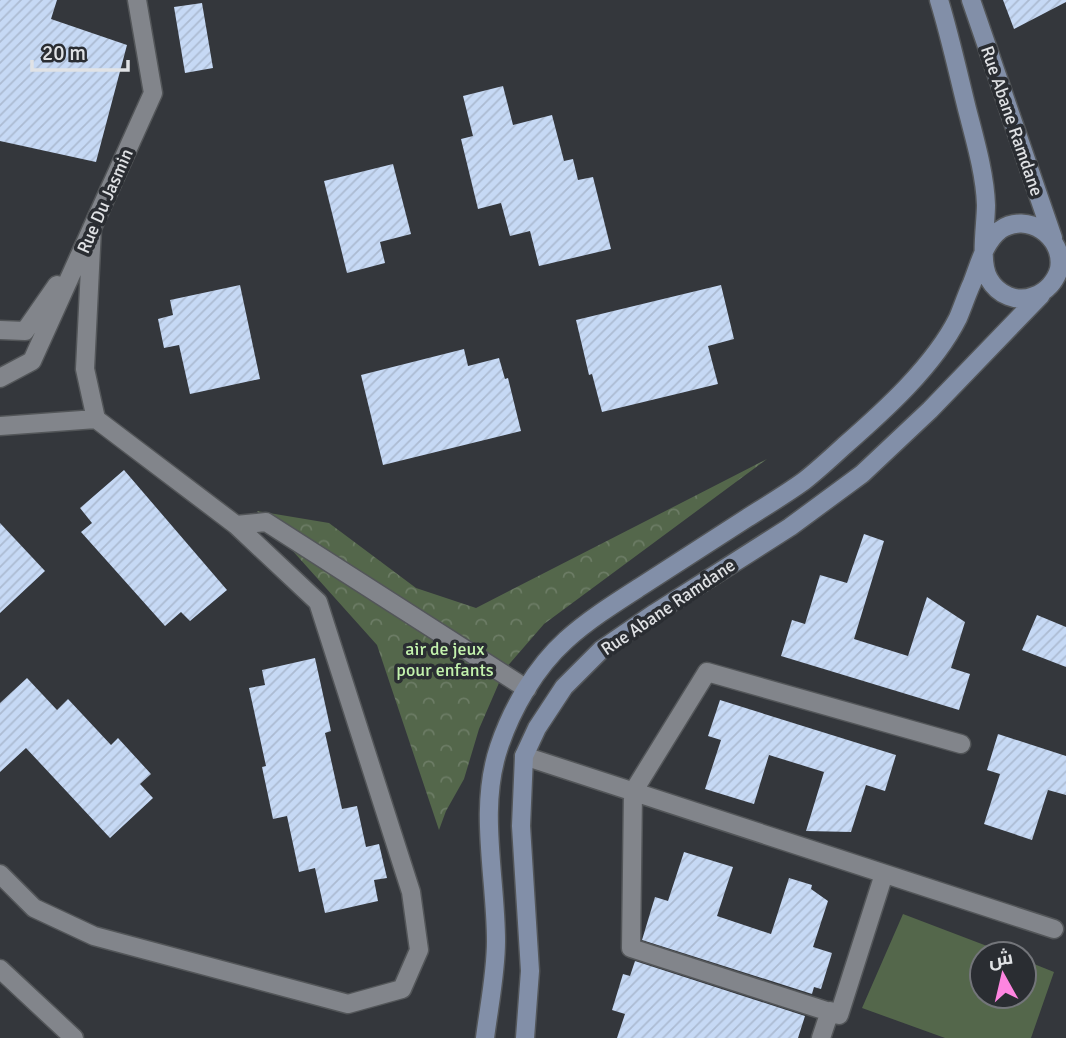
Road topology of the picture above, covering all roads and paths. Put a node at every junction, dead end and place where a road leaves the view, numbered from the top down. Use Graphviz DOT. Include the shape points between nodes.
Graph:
graph roads {
  1 [pos="137,0"];
  2 [pos="939,0"];
  3 [pos="971,0"];
  4 [pos="92,228"];
  5 [pos="1054,241"];
  6 [pos="82,251"];
  7 [pos="985,252"];
  8 [pos="1062,273"];
  9 [pos="1045,291"];
  10 [pos="0,330"];
  11 [pos="0,378"];
  12 [pos="96,419"];
  13 [pos="0,426"];
  14 [pos="236,525"];
  15 [pos="527,689"];
  16 [pos="961,744"];
  17 [pos="524,756"];
  18 [pos="634,792"];
  19 [pos="0,874"];
  20 [pos="884,874"];
  21 [pos="1054,929"];
  22 [pos="0,969"];
  23 [pos="830,1011"];
  24 [pos="74,1038"];
  25 [pos="485,1038"];
  26 [pos="525,1038"];
  27 [pos="821,1038"];
  1 -- 4 [label="street, Rue Du Jasmin" via="153,93"];
  2 -- 7 [label="street" via="986,200"];
  3 -- 5 [label="street, Rue Abane Ramdane"];
  4 -- 6 [label="street, Rue Du Jasmin"];
  4 -- 12 [label="street" via="85,369"];
  5 -- 7 [label="street" via="1034,225 1011,225 990,240"];
  5 -- 8 [label="street"];
  6 -- 10 [label="street" via="25,331"];
  6 -- 11 [label="street, Rue Du Jasmin" via="32,361"];
  7 -- 9 [label="street" via="985,271 1000,292 1025,299"];
  7 -- 15 [label="street" via="956,321 921,372 879,416 804,481 565,640"];
  8 -- 9 [label="street"];
  9 -- 17 [label="street, Rue Abane Ramdane" via="862,474 790,527 601,650 564,687"];
  12 -- 13 [label="street"];
  12 -- 14 [label="street"];
  14 -- 15 [label="street" via="266,522"];
  14 -- 19 [label="street" via="317,602 411,892 419,950 402,989 348,1004 94,936 34,908"];
  15 -- 25 [label="street" via="499,747 490,782 496,943"];
  16 -- 18 [label="street" via="706,672"];
  17 -- 18 [label="street"];
  17 -- 26 [label="street, Rue Abane Ramdane" via="521,826 530,971"];
  18 -- 20 [label="street"];
  18 -- 23 [label="street" via="631,948"];
  20 -- 21 [label="street"];
  20 -- 23 [label="street" via="839,1015"];
  22 -- 24 [label="street"];
  23 -- 27 [label="street"];
}
